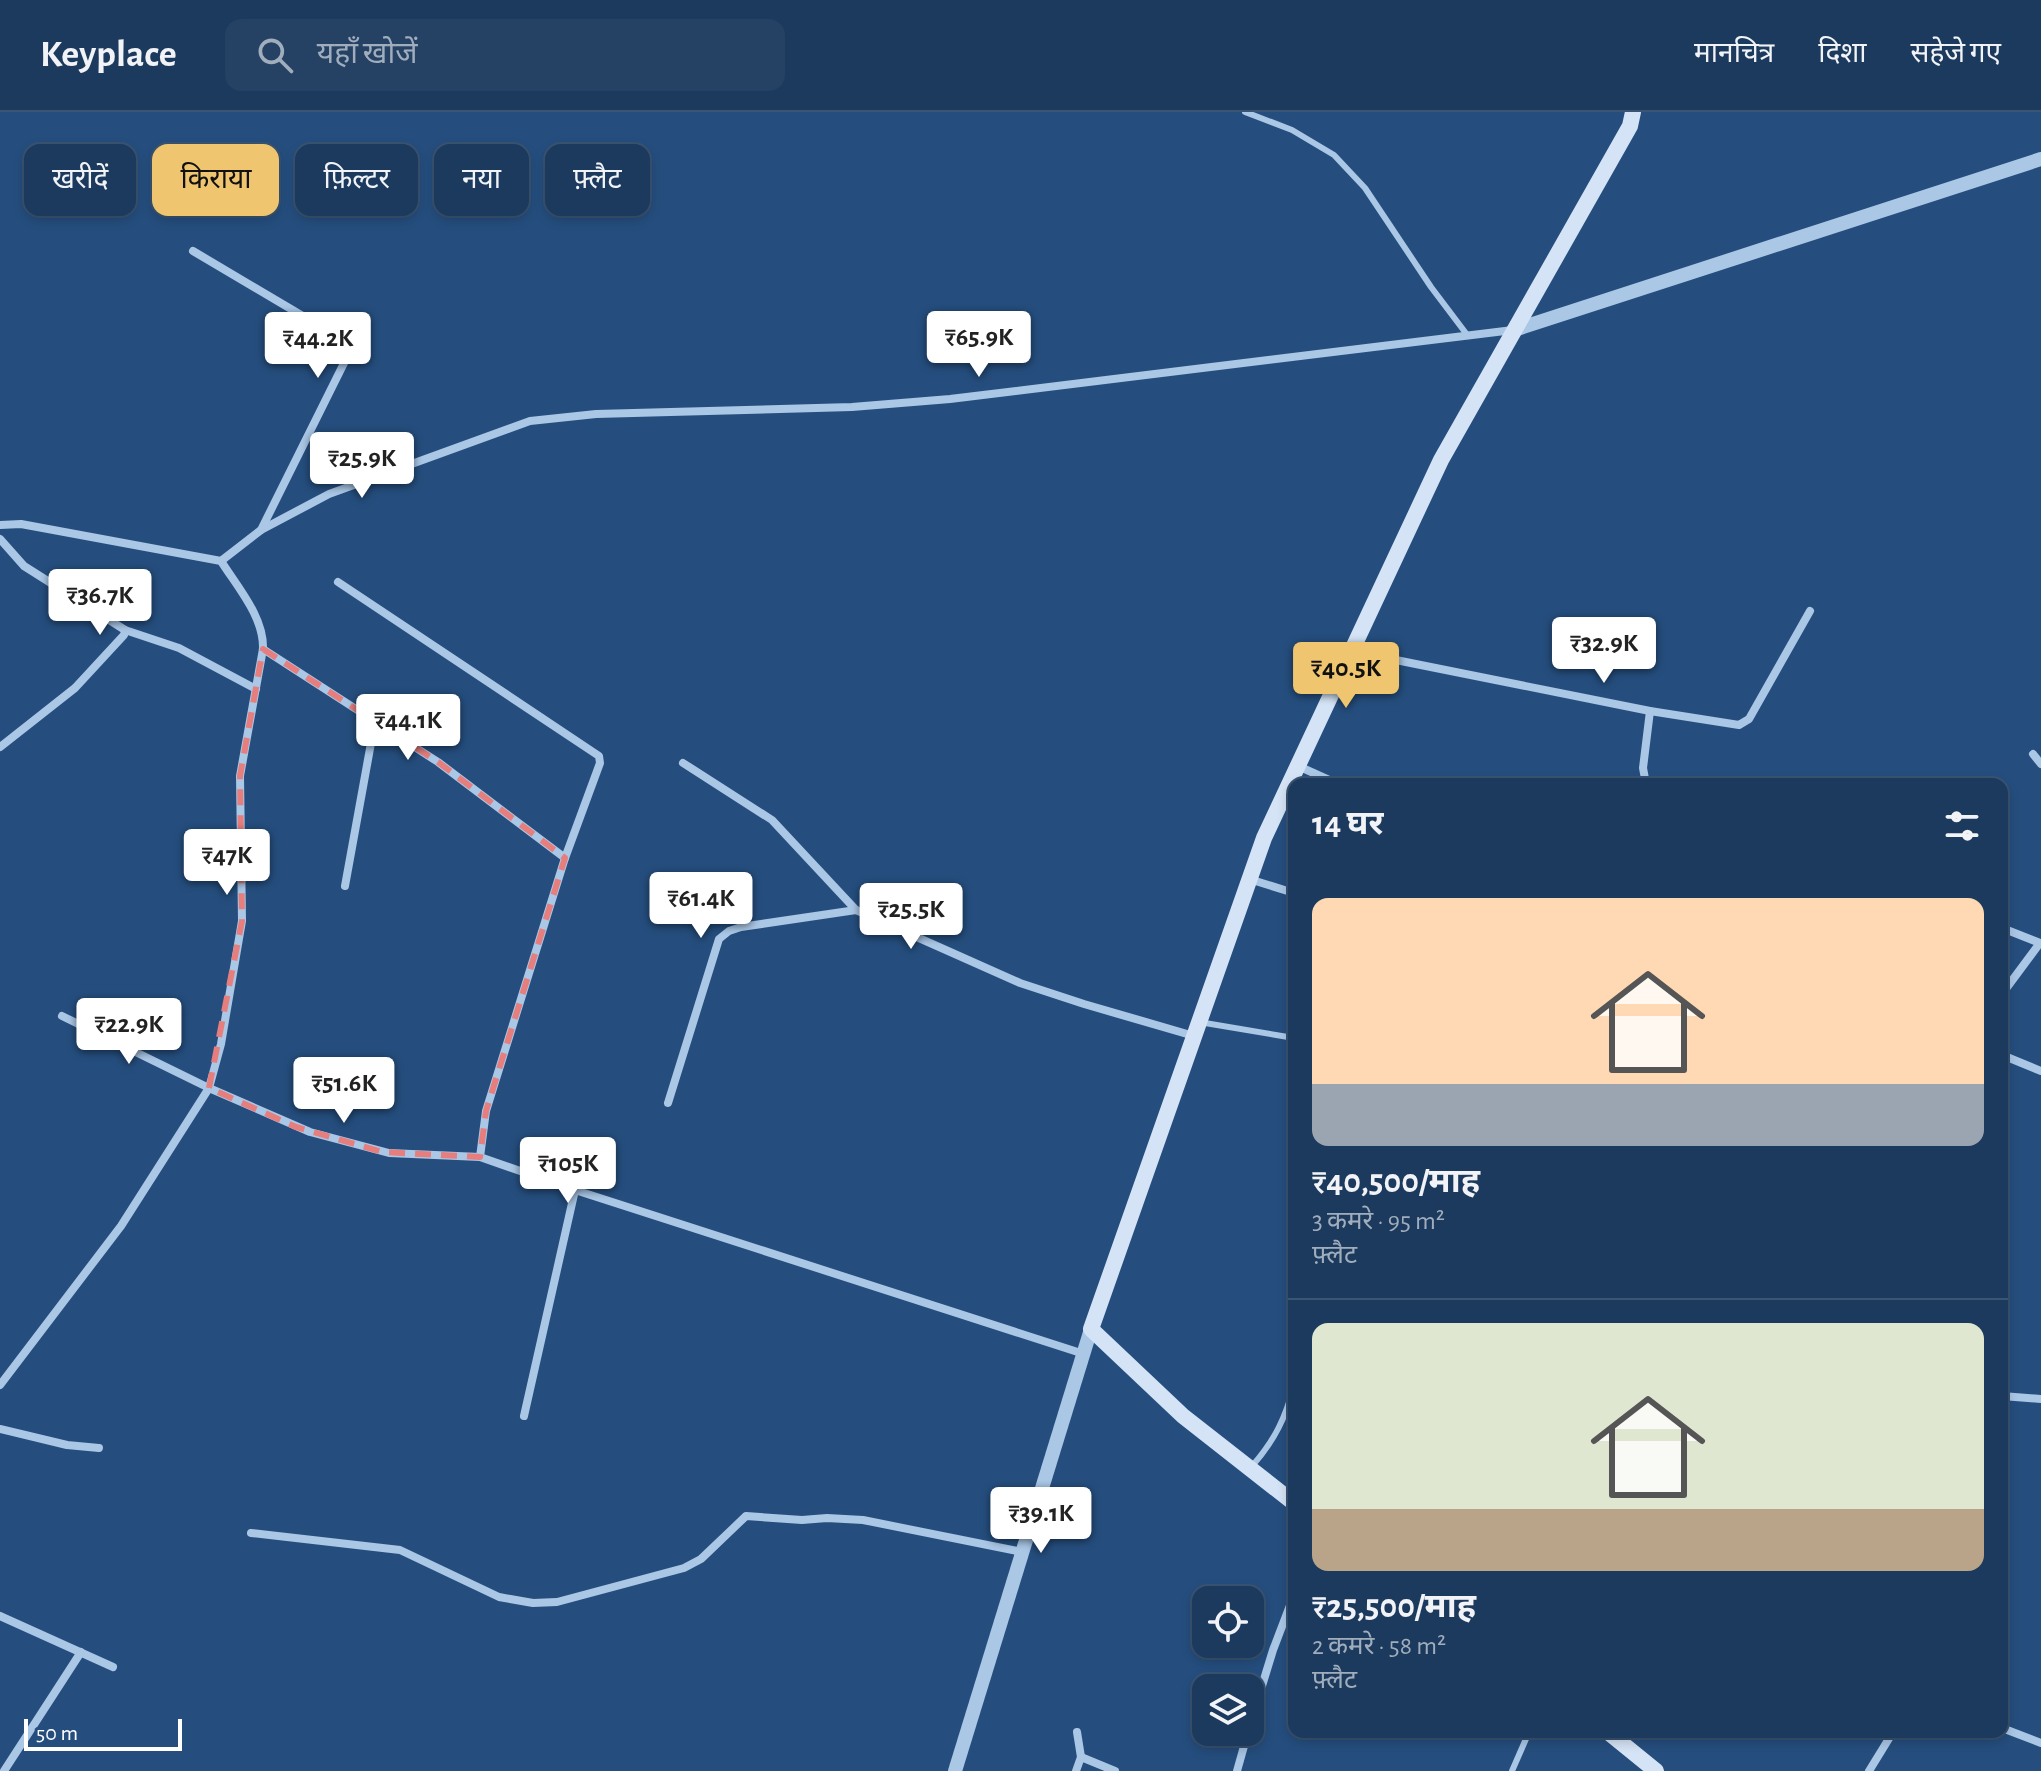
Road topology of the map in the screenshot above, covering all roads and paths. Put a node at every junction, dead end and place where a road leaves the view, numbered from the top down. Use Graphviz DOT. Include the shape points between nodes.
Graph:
graph roads {
  1 [pos="1245,112"];
  2 [pos="1633,112"];
  3 [pos="2041,159"];
  4 [pos="193,251"];
  5 [pos="1514,330"];
  6 [pos="1468,336"];
  7 [pos="0,525"];
  8 [pos="261,530"];
  9 [pos="0,539"];
  10 [pos="221,561"];
  11 [pos="338,582"];
  12 [pos="1810,611"];
  13 [pos="125,630"];
  14 [pos="263,649"];
  15 [pos="1351,651"];
  16 [pos="256,689"];
  17 [pos="1650,711"];
  18 [pos="375,721"];
  19 [pos="0,747"];
  20 [pos="2033,754"];
  21 [pos="683,763"];
  22 [pos="2041,764"];
  23 [pos="1298,766"];
  24 [pos="1292,778"];
  25 [pos="1325,778"];
  26 [pos="1645,778"];
  27 [pos="1288,787"];
  28 [pos="565,858"];
  29 [pos="1248,879"];
  30 [pos="345,886"];
  31 [pos="1288,891"];
  32 [pos="856,910"];
  33 [pos="2008,930"];
  34 [pos="2040,943"];
  35 [pos="2008,986"];
  36 [pos="62,1016"];
  37 [pos="1196,1029"];
  38 [pos="1288,1037"];
  39 [pos="2008,1057"];
  40 [pos="2041,1071"];
  41 [pos="209,1088"];
  42 [pos="668,1103"];
  43 [pos="480,1157"];
  44 [pos="575,1190"];
  45 [pos="1091,1329"];
  46 [pos="1084,1354"];
  47 [pos="0,1385"];
  48 [pos="2008,1396"];
  49 [pos="2041,1399"];
  50 [pos="1288,1404"];
  51 [pos="524,1416"];
  52 [pos="0,1429"];
  53 [pos="99,1448"];
  54 [pos="1250,1469"];
  55 [pos="1288,1498"];
  56 [pos="251,1533"];
  57 [pos="1022,1552"];
  58 [pos="1288,1611"];
  59 [pos="0,1616"];
  60 [pos="81,1652"];
  61 [pos="113,1667"];
  62 [pos="1264,1679"];
  63 [pos="2008,1730"];
  64 [pos="1077,1732"];
  65 [pos="1526,1738"];
  66 [pos="1615,1738"];
  67 [pos="1889,1738"];
  68 [pos="2041,1743"];
  69 [pos="1244,1746"];
  70 [pos="1081,1757"];
  71 [pos="4,1771"];
  72 [pos="955,1771"];
  73 [pos="1076,1771"];
  74 [pos="1115,1771"];
  75 [pos="1237,1771"];
  76 [pos="1512,1771"];
  77 [pos="1656,1771"];
  78 [pos="1869,1771"];
  1 -- 6 [label="lane" via="1292,130 1334,155 1365,188"];
  2 -- 5 [label="main road" via="1630,126"];
  3 -- 5 [label="street"];
  4 -- 8 [label="street" via="345,341 350,351"];
  5 -- 6 [label="street"];
  5 -- 15 [label="main road" via="1441,460"];
  6 -- 8 [label="street" via="950,399 530,421 329,494"];
  7 -- 10 [label="street" via="21,524"];
  8 -- 10 [label="street"];
  9 -- 13 [label="street" via="24,566"];
  10 -- 14 [label="street" via="258,620"];
  11 -- 28 [label="street" via="596,752 600,763"];
  12 -- 17 [label="street" via="1744,724"];
  13 -- 16 [label="street" via="179,648"];
  13 -- 19 [label="street" via="75,688"];
  14 -- 16 [label="street"];
  14 -- 18 [label="street"];
  15 -- 17 [label="street"];
  15 -- 23 [label="main road"];
  16 -- 41 [label="street" via="240,776 242,921"];
  17 -- 26 [label="street"];
  18 -- 28 [label="street"];
  18 -- 30 [label="street"];
  20 -- 22 [label="street"];
  21 -- 32 [label="street" via="772,820"];
  23 -- 24 [label="main road"];
  23 -- 25 [label="street"];
  27 -- 29 [label="main road"];
  28 -- 43 [label="street" via="486,1111"];
  29 -- 31 [label="street"];
  29 -- 37 [label="main road"];
  32 -- 37 [label="street" via="1020,983 1084,1004"];
  32 -- 42 [label="street" via="741,927 719,939"];
  33 -- 34 [label="street"];
  34 -- 35 [label="street"];
  36 -- 41 [label="street"];
  37 -- 38 [label="lane"];
  37 -- 45 [label="main road"];
  39 -- 40 [label="street"];
  41 -- 43 [label="street" via="296,1127 382,1152"];
  41 -- 47 [label="street" via="121,1226"];
  43 -- 44 [label="street"];
  44 -- 46 [label="street"];
  44 -- 51 [label="street"];
  45 -- 46 [label="street"];
  45 -- 54 [label="main road" via="1183,1416"];
  46 -- 57 [label="street"];
  48 -- 49 [label="street"];
  50 -- 54 [label="lane" via="1273,1443"];
  52 -- 53 [label="street"];
  54 -- 55 [label="main road"];
  56 -- 57 [label="street" via="400,1550 488,1593 533,1603 557,1602 684,1568 701,1559 746,1516 863,1520"];
  57 -- 72 [label="street"];
  58 -- 62 [label="street"];
  59 -- 60 [label="street"];
  60 -- 61 [label="street"];
  60 -- 71 [label="street"];
  63 -- 68 [label="street"];
  64 -- 70 [label="street"];
  65 -- 76 [label="lane"];
  66 -- 77 [label="main road"];
  67 -- 78 [label="street"];
  69 -- 75 [label="street"];
  70 -- 73 [label="street"];
  70 -- 74 [label="street"];
}
